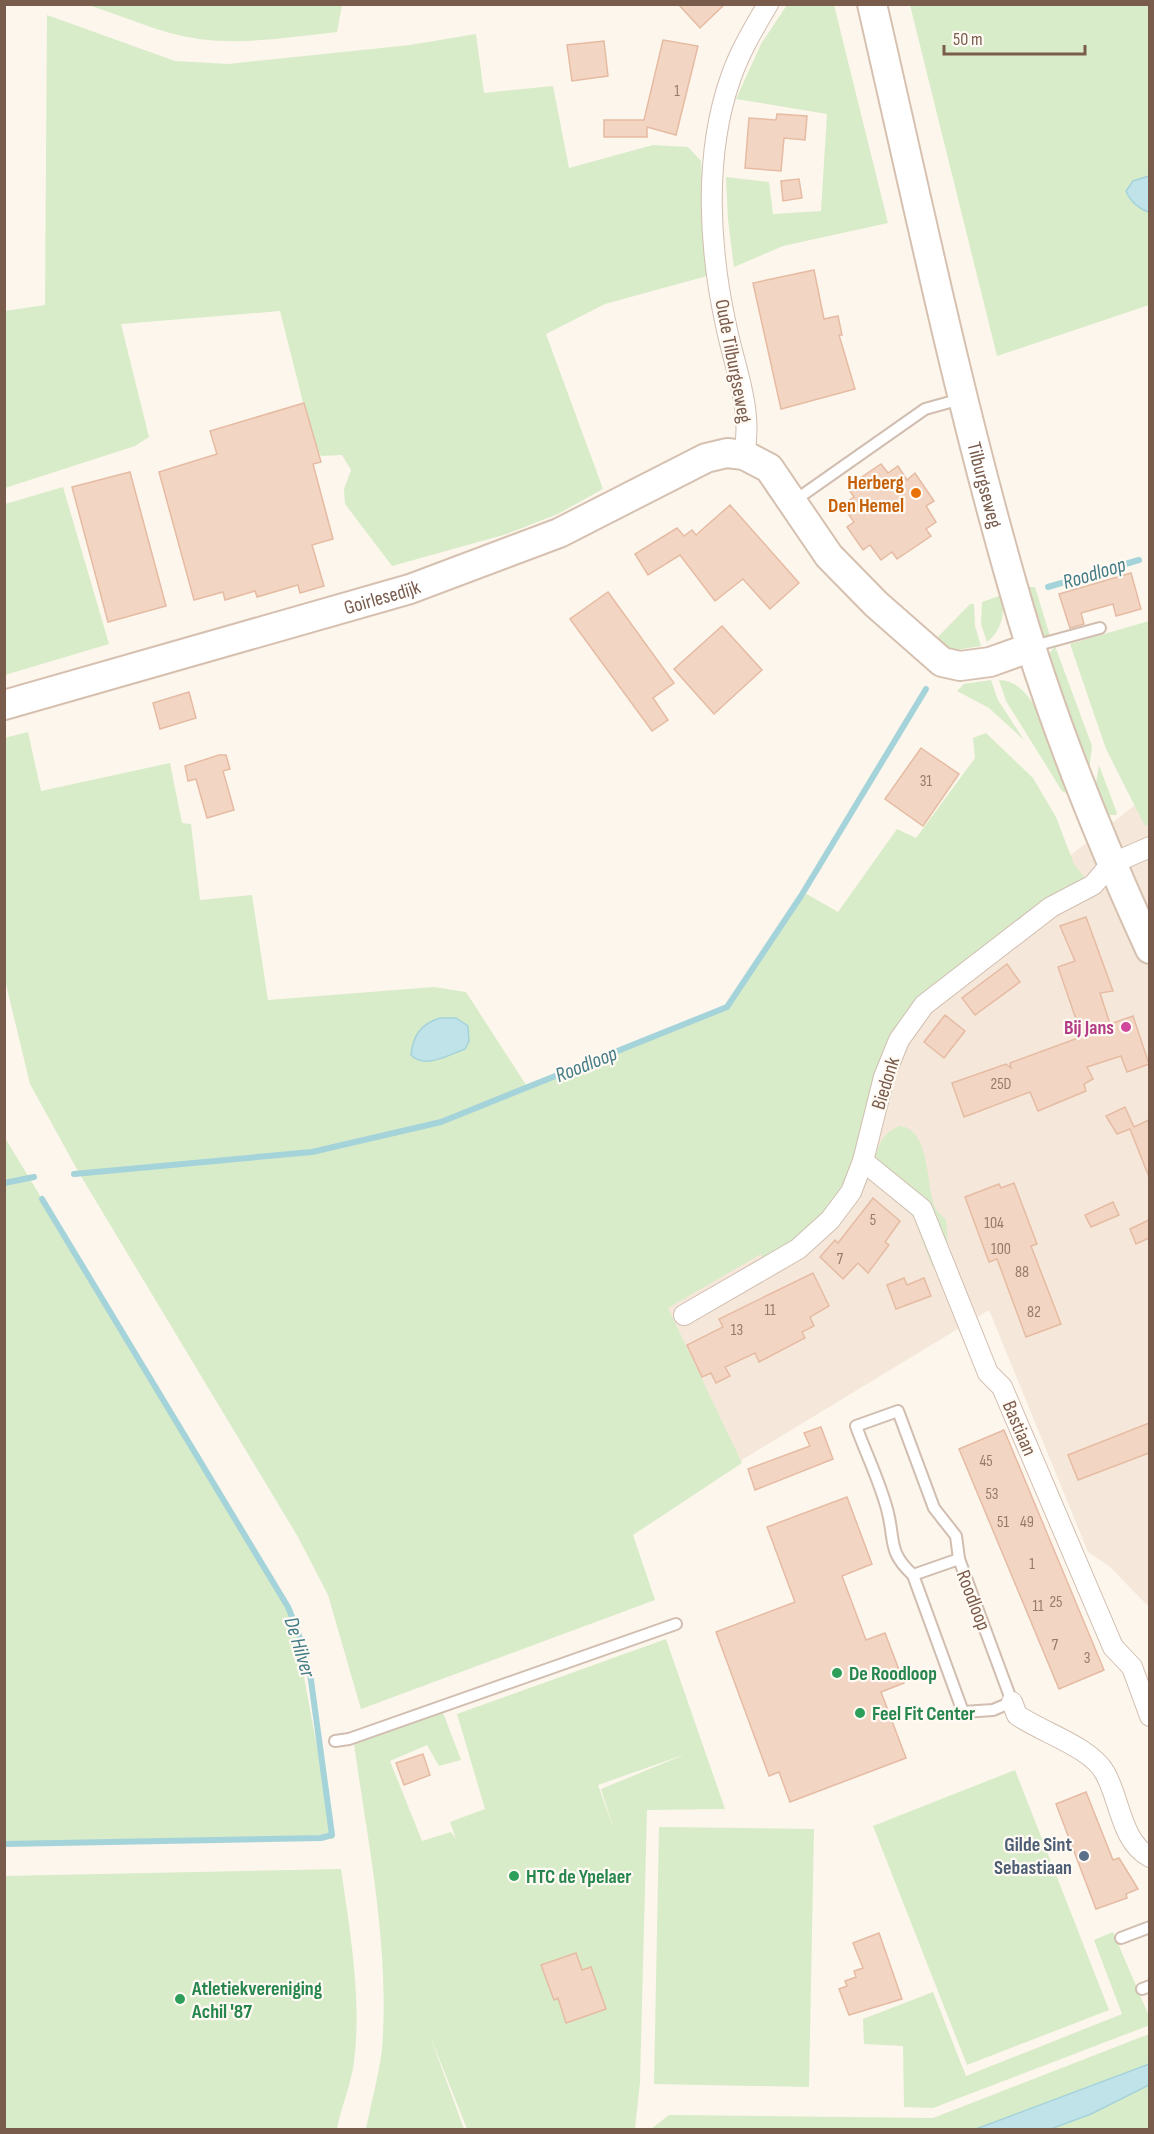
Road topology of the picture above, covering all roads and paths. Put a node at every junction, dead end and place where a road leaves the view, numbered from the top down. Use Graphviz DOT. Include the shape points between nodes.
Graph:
graph roads {
  1 [pos="768,4"];
  2 [pos="872,4"];
  3 [pos="964,398"];
  4 [pos="744,455"];
  5 [pos="792,502"];
  6 [pos="1100,628"];
  7 [pos="1032,647"];
  8 [pos="4,705"];
  9 [pos="1149,847"];
  10 [pos="1111,864"];
  11 [pos="1149,948"];
  12 [pos="863,1161"];
  13 [pos="684,1315"];
  14 [pos="959,1559"];
  15 [pos="913,1575"];
  16 [pos="676,1624"];
  17 [pos="1012,1702"];
  18 [pos="1149,1716"];
  19 [pos="335,1741"];
  20 [pos="1149,1857"];
  21 [pos="1149,1927"];
  22 [pos="1121,1938"];
  1 -- 4 [label="street, Oude Tilburgseweg" via="730,78 721,113 712,195 715,266 747,409"];
  2 -- 3 [label="street, Tilburgseweg"];
  3 -- 5 [label="lane" via="925,409"];
  3 -- 7 [label="street, Tilburgseweg"];
  4 -- 5 [label="street" via="769,468"];
  4 -- 8 [label="street, Goirlesedijk" via="727,453 706,458 559,533 410,589"];
  5 -- 7 [label="street" via="829,556 942,662 960,666 990,662"];
  6 -- 7 [label="lane"];
  7 -- 10 [label="street, Tilburgseweg" via="1084,801"];
  9 -- 10 [label="street"];
  10 -- 11 [label="street, Tilburgseweg"];
  10 -- 12 [label="street, Biedonk" via="1093,885 1051,907 924,1005 899,1040 884,1077"];
  12 -- 13 [label="street, Biedonk" via="851,1192 830,1220 798,1249"];
  12 -- 18 [label="street, Bastiaan" via="921,1209 988,1373 1002,1387 1113,1647 1132,1667"];
  14 -- 15 [label="lane, Roodloop"];
  14 -- 15 [label="lane" via="956,1536 934,1508 898,1411 856,1426 888,1513 895,1552"];
  14 -- 17 [label="lane, Roodloop"];
  15 -- 17 [label="lane" via="963,1712 993,1710"];
  16 -- 19 [label="lane"];
  17 -- 20 [label="street, Roodloop" via="1017,1715 1099,1764 1131,1837"];
  21 -- 22 [label="lane"];
}
